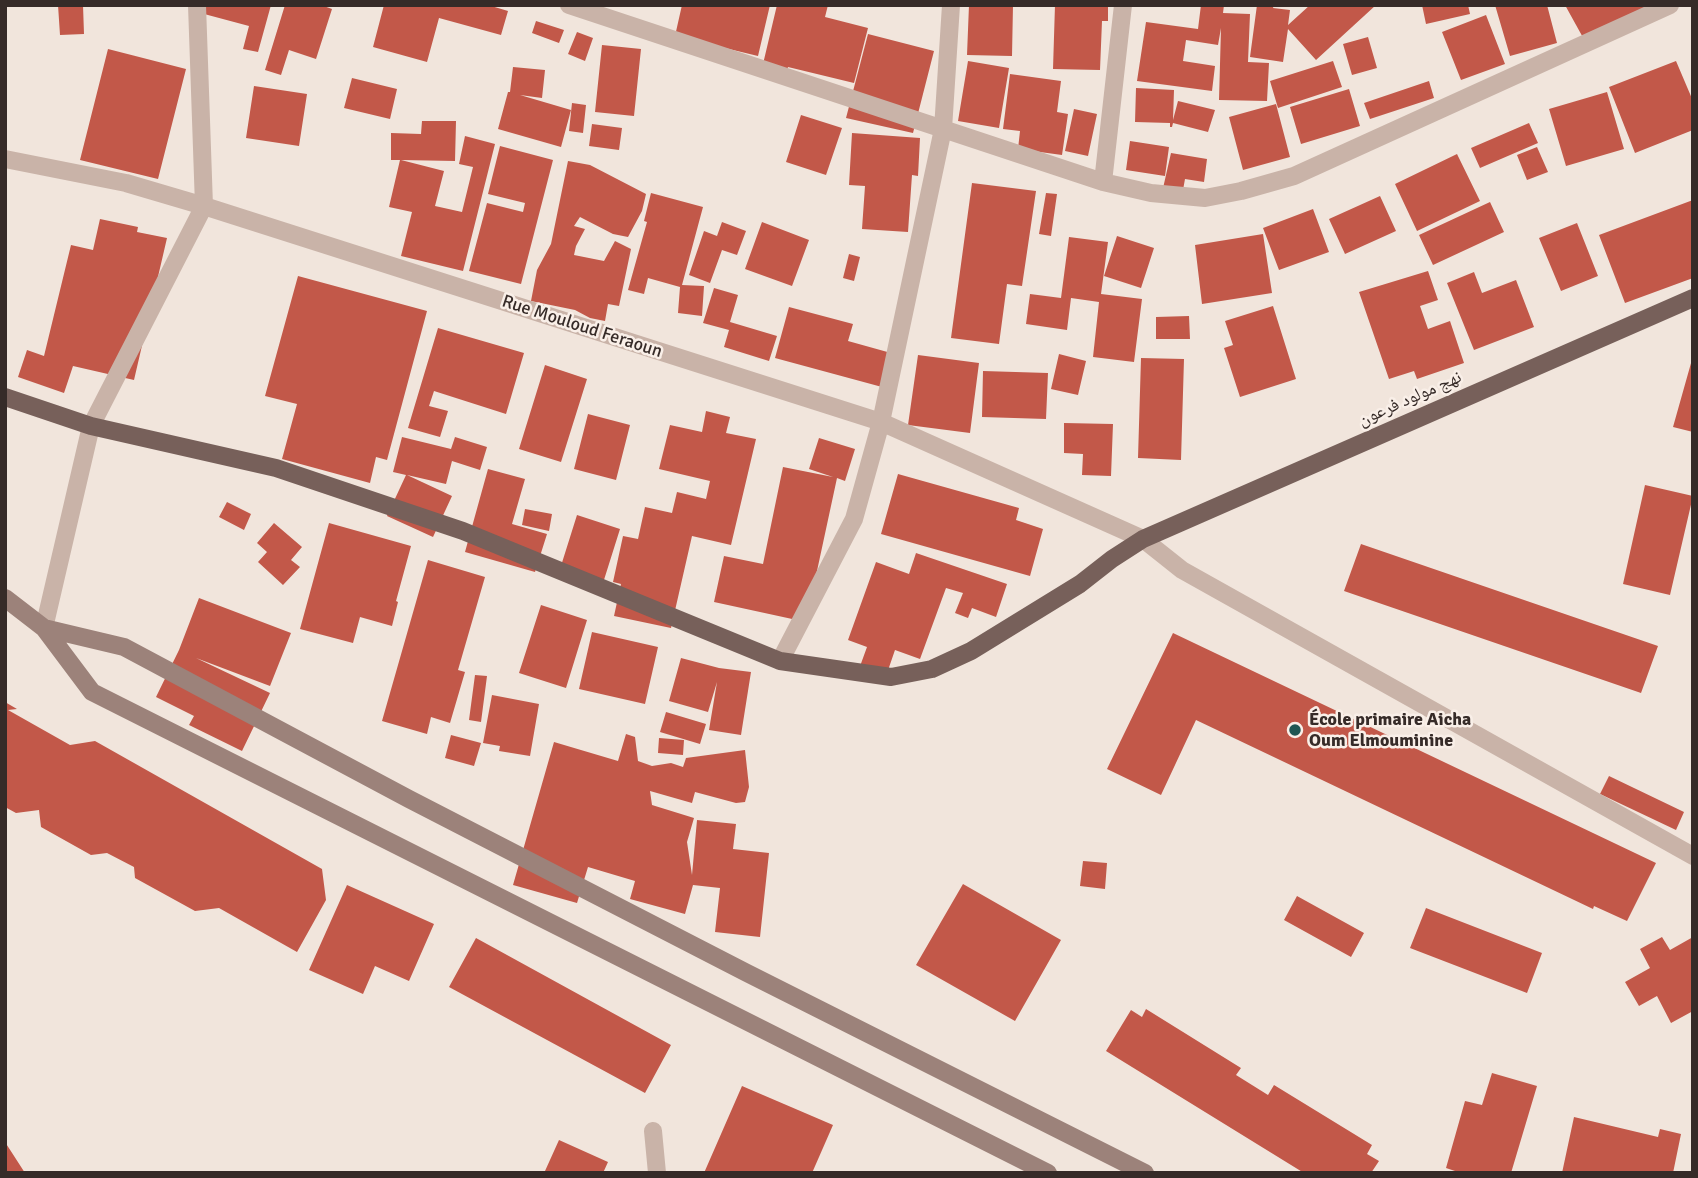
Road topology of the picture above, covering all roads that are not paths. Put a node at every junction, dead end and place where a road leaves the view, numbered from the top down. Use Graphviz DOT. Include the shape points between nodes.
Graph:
graph roads {
  1 [pos="197,5"];
  2 [pos="569,5"];
  3 [pos="951,5"];
  4 [pos="1124,5"];
  5 [pos="1670,5"];
  6 [pos="602,10"];
  7 [pos="943,129"];
  8 [pos="5,159"];
  9 [pos="1103,182"];
  10 [pos="204,206"];
  11 [pos="1693,298"];
  12 [pos="5,397"];
  13 [pos="881,422"];
  14 [pos="91,426"];
  15 [pos="1143,539"];
  16 [pos="5,598"];
  17 [pos="44,628"];
  18 [pos="780,661"];
  19 [pos="1693,856"];
  20 [pos="653,1130"];
  21 [pos="657,1173"];
  22 [pos="1048,1173"];
  23 [pos="1145,1173"];
  1 -- 10 [label="street"];
  2 -- 6 [label="street"];
  3 -- 7 [label="street"];
  4 -- 9 [label="street"];
  5 -- 9 [label="street" via="1294,176 1205,198"];
  6 -- 7 [label="street"];
  7 -- 9 [label="street"];
  7 -- 13 [label="street"];
  8 -- 10 [label="street, Rue Mouloud Feraoun" via="125,183"];
  10 -- 13 [label="street, Rue Mouloud Feraoun"];
  10 -- 14 [label="street"];
  11 -- 15 [label="main road, نهج مولود فرعون"];
  12 -- 14 [label="main road, نهج مولود فرعون"];
  13 -- 15 [label="street, Rue Mouloud Feraoun"];
  13 -- 18 [label="street" via="853,519"];
  14 -- 17 [label="street"];
  14 -- 18 [label="main road, نهج مولود فرعون" via="276,468 588,581"];
  15 -- 18 [label="main road, نهج مولود فرعون" via="971,651 932,669 891,677"];
  15 -- 19 [label="street, Rue Mouloud Feraoun" via="1182,570"];
  16 -- 17 [label="main road"];
  17 -- 22 [label="main road" via="92,692"];
  17 -- 23 [label="main road" via="124,647 421,806"];
  20 -- 21 [label="street"];
}
